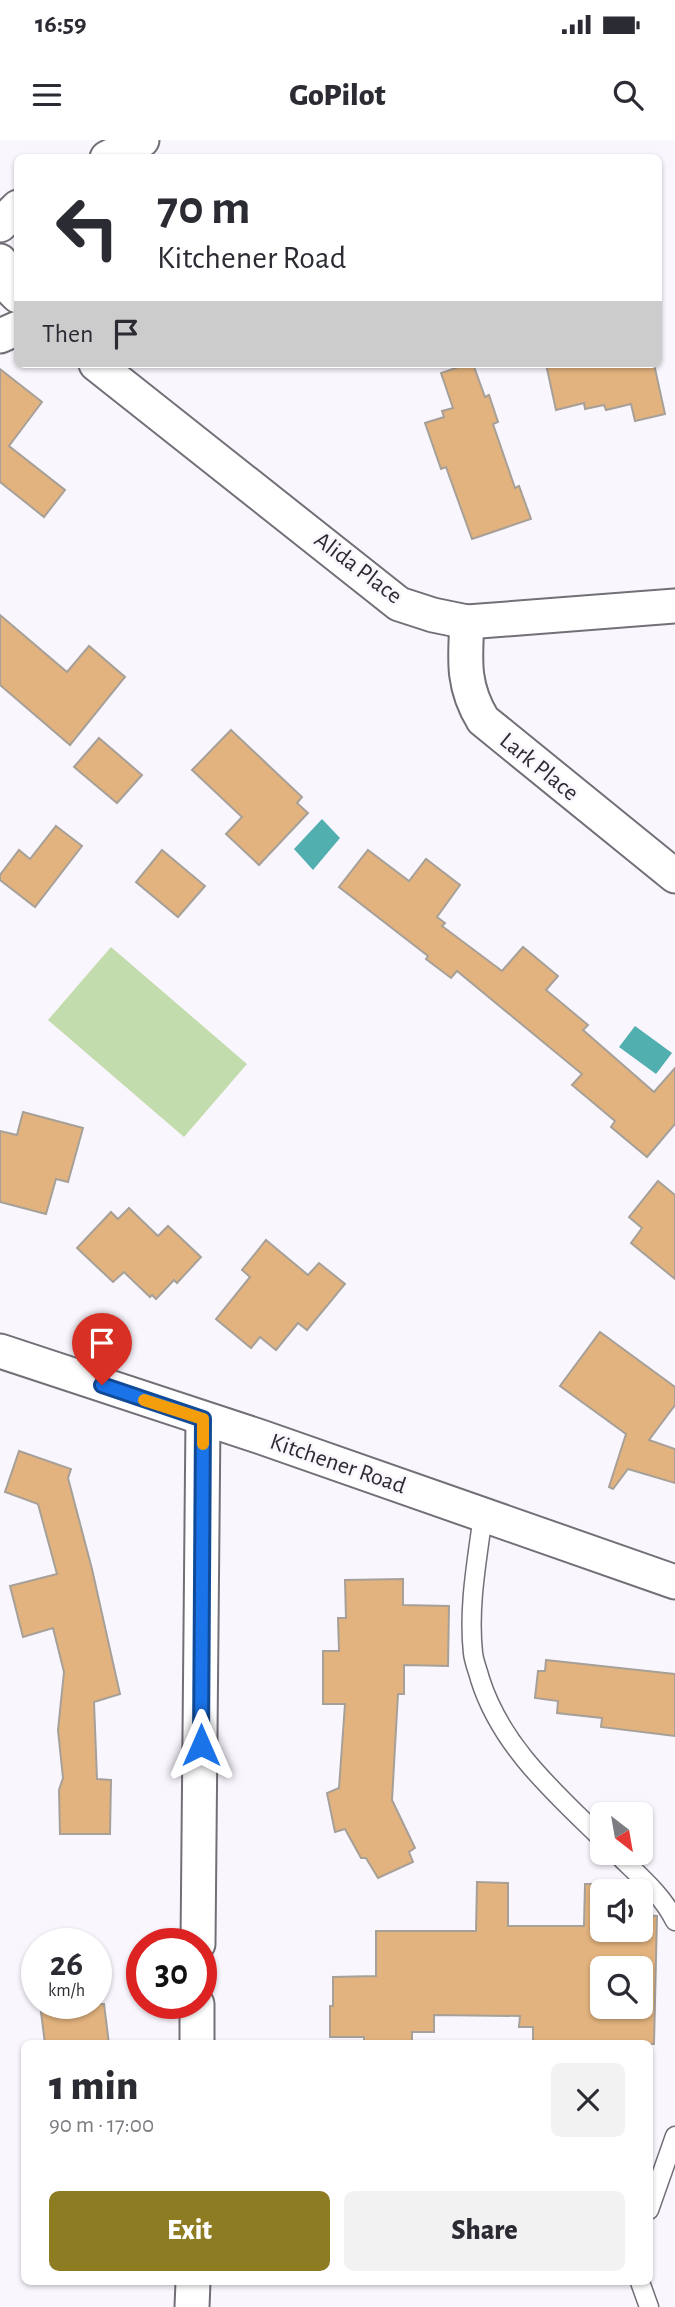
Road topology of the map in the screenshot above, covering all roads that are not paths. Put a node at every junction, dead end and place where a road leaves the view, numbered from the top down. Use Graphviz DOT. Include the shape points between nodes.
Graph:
graph roads {
  1 [pos="142,140"];
  2 [pos="115,154"];
  3 [pos="14,211"];
  4 [pos="0,225"];
  5 [pos="0,261"];
  6 [pos="14,292"];
  7 [pos="101,368"];
  8 [pos="675,606"];
  9 [pos="467,622"];
  10 [pos="675,876"];
  11 [pos="0,1350"];
  12 [pos="203,1419"];
  13 [pos="483,1515"];
  14 [pos="675,1582"];
  15 [pos="590,1827"];
  16 [pos="629,1866"];
  17 [pos="675,1920"];
  18 [pos="198,1928"];
  19 [pos="197,2019"];
  20 [pos="197,2040"];
  21 [pos="675,2136"];
  22 [pos="653,2199"];
  23 [pos="193,2285"];
  24 [pos="641,2285"];
  25 [pos="192,2307"];
  26 [pos="649,2307"];
  1 -- 2 [label="street"];
  3 -- 4 [label="street"];
  5 -- 6 [label="street"];
  7 -- 9 [label="street, Alida Place" via="399,604"];
  8 -- 9 [label="street, Alida Place"];
  9 -- 10 [label="street, Lark Place" via="467,688 482,720"];
  11 -- 12 [label="street, Kitchener Road"];
  12 -- 13 [label="street, Kitchener Road"];
  12 -- 18 [label="street"];
  13 -- 14 [label="street, Kitchener Road"];
  13 -- 15 [label="lane" via="472,1604 473,1656 484,1692 518,1752"];
  16 -- 17 [label="lane"];
  19 -- 20 [label="street"];
  21 -- 22 [label="lane"];
  23 -- 25 [label="street"];
  24 -- 26 [label="lane"];
}
